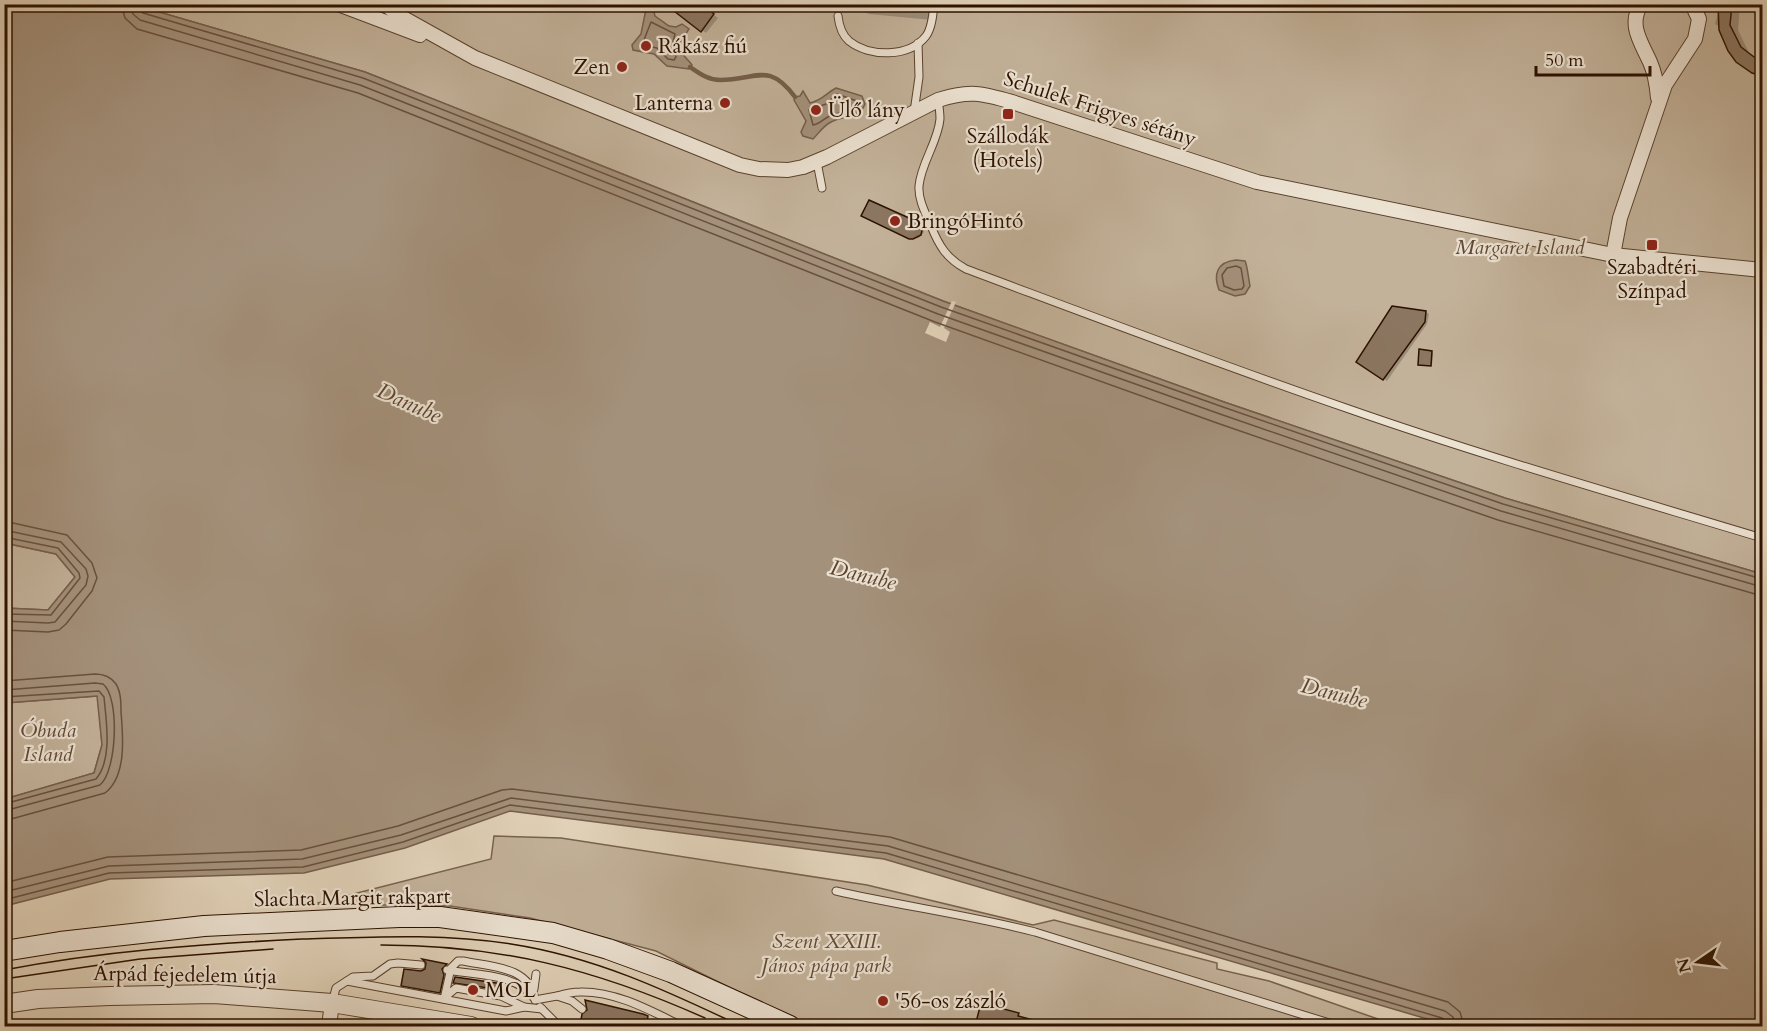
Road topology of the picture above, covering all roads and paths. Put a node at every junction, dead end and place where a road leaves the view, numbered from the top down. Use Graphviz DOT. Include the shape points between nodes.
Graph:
graph roads {
  1 [pos="338,4"];
  2 [pos="386,4"];
  3 [pos="934,4"];
  4 [pos="1641,4"];
  5 [pos="1695,6"];
  6 [pos="838,16"];
  7 [pos="918,43"];
  8 [pos="454,48"];
  9 [pos="939,100"];
  10 [pos="1658,103"];
  11 [pos="914,112"];
  12 [pos="817,162"];
  13 [pos="822,188"];
  14 [pos="1613,255"];
  15 [pos="1762,270"];
  16 [pos="1762,538"];
  17 [pos="836,891"];
  18 [pos="4,951"];
  19 [pos="421,965"];
  20 [pos="449,970"];
  21 [pos="537,974"];
  22 [pos="347,981"];
  23 [pos="534,996"];
  24 [pos="557,996"];
  25 [pos="444,999"];
  26 [pos="332,1003"];
  27 [pos="4,1004"];
  28 [pos="524,1007"];
  29 [pos="542,1009"];
  30 [pos="582,1009"];
  31 [pos="329,1026"];
  32 [pos="471,1026"];
  33 [pos="559,1026"];
  34 [pos="682,1026"];
  35 [pos="790,1026"];
  36 [pos="1339,1026"];
  1 -- 8 [label="street, Schulek Frigyes sétány"];
  2 -- 8 [label="street, Schulek Frigyes sétány"];
  3 -- 7 [label="lane" via="927,35"];
  4 -- 10 [label="street" via="1635,24 1654,73"];
  5 -- 10 [label="street" via="1699,19 1695,39"];
  6 -- 7 [label="lane" via="839,28 848,40 865,48 899,51"];
  7 -- 11 [label="lane" via="920,77"];
  8 -- 12 [label="street, Schulek Frigyes sétány" via="740,165 759,170 788,170"];
  9 -- 11 [label="street, Schulek Frigyes sétány"];
  9 -- 14 [label="street, Schulek Frigyes sétány" via="960,93 1000,98 1257,182"];
  9 -- 16 [label="lane" via="940,120 922,172 920,199 937,241 951,261 966,269 1347,409"];
  10 -- 14 [label="street" via="1620,219"];
  11 -- 12 [label="street, Schulek Frigyes sétány"];
  12 -- 13 [label="lane"];
  14 -- 15 [label="street, Schulek Frigyes sétány"];
  17 -- 36 [label="lane" via="1035,932"];
  18 -- 35 [label="main road, Slachta Margit rakpart" via="204,926 440,917 553,933 608,949 671,972"];
  19 -- 22 [label="lane" via="398,963 373,976"];
  20 -- 23 [label="lane" via="507,980 520,984"];
  20 -- 23 [label="lane" via="458,961 517,973 526,978"];
  20 -- 25 [label="lane"];
  21 -- 23 [label="lane"];
  22 -- 25 [label="lane"];
  22 -- 26 [label="lane" via="336,988"];
  23 -- 24 [label="lane"];
  23 -- 29 [label="lane"];
  24 -- 30 [label="lane"];
  24 -- 34 [label="lane" via="579,991 620,999"];
  25 -- 28 [label="lane" via="506,1011"];
  25 -- 28 [label="lane" via="456,988 501,996"];
  26 -- 27 [label="street, Árpád fejedelem útja" via="214,994 38,999"];
  26 -- 31 [label="street"];
  26 -- 32 [label="street, Árpád fejedelem útja"];
  28 -- 29 [label="lane"];
  29 -- 33 [label="lane"];
}
